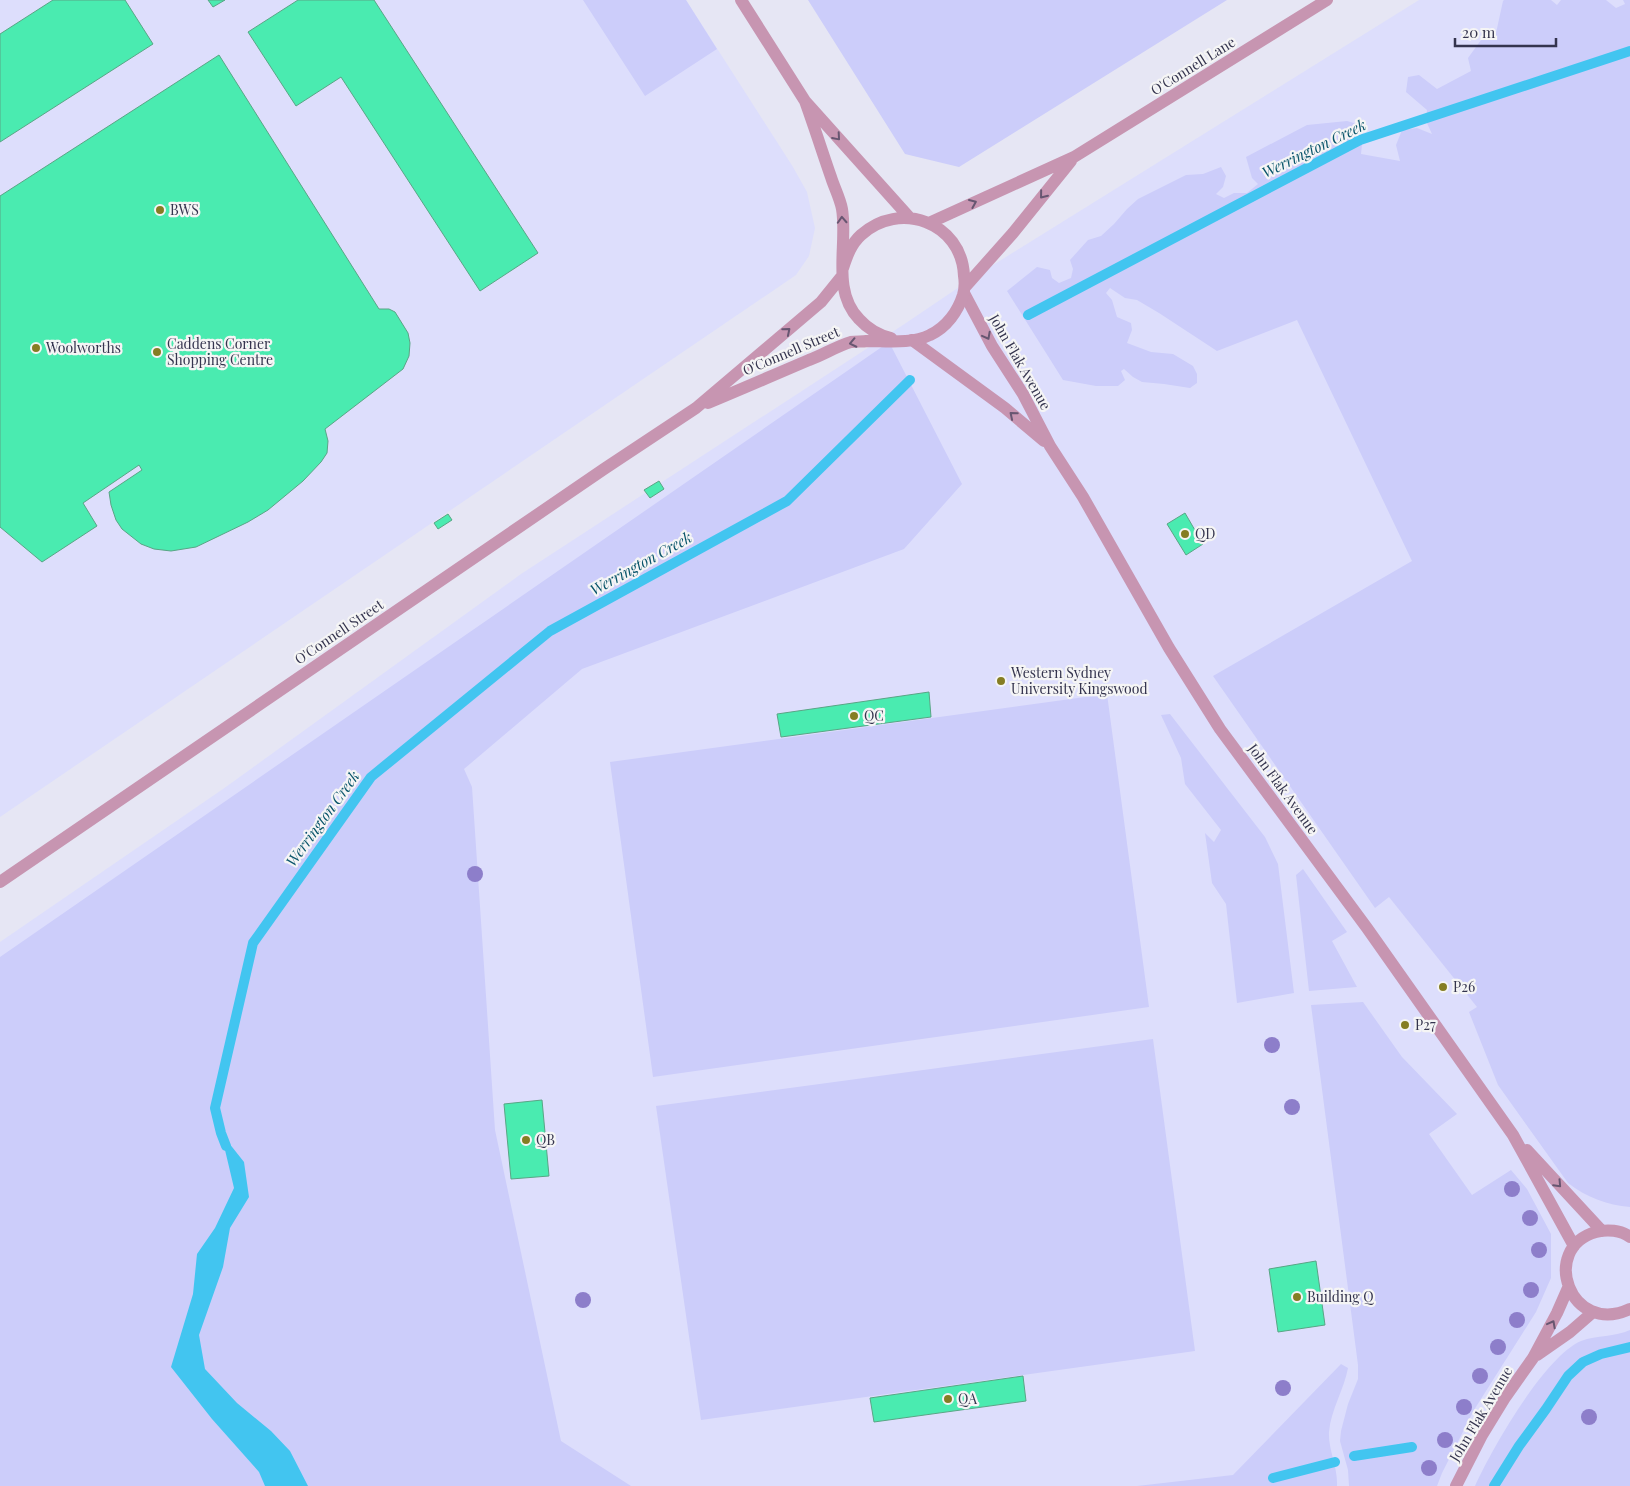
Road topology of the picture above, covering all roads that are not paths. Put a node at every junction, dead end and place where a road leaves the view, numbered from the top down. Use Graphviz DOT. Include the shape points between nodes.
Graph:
graph roads {
  1 [pos="741,0"];
  2 [pos="1327,0"];
  3 [pos="805,101"];
  4 [pos="1074,157"];
  5 [pos="909,217"];
  6 [pos="929,223"];
  7 [pos="843,272"];
  8 [pos="964,290"];
  9 [pos="907,340"];
  10 [pos="696,408"];
  11 [pos="1050,446"];
  12 [pos="0,882"];
  13 [pos="1513,1135"];
  14 [pos="1602,1231"];
  15 [pos="1629,1235"];
  16 [pos="1574,1246"];
  17 [pos="1568,1288"];
  18 [pos="1630,1308"];
  19 [pos="1593,1312"];
  20 [pos="1533,1358"];
  21 [pos="1456,1486"];
  1 -- 3 [label="street, O'Connell Street"];
  2 -- 4 [label="street, O'Connell Lane"];
  3 -- 5 [label="street, O'Connell Street, one-way"];
  7 -- 3 [label="street, O'Connell Street, one-way" via="842,208"];
  6 -- 4 [label="street, O'Connell Lane, one-way"];
  4 -- 8 [label="street, O'Connell Lane, one-way"];
  5 -- 6 [label="street, O'Connell Street"];
  5 -- 7 [label="street, O'Connell Street" via="874,225 859,236 849,251"];
  6 -- 8 [label="street, O'Connell Street" via="946,234 958,249 964,268"];
  7 -- 9 [label="street, O'Connell Street" via="845,295 852,313 866,327 882,336"];
  10 -- 7 [label="street, O'Connell Street, one-way" via="821,302"];
  8 -- 9 [label="street, O'Connell Street" via="957,310 945,324 930,335"];
  8 -- 11 [label="street, John Flak Avenue, one-way" via="992,346 1023,394"];
  9 -- 10 [label="street, O'Connell Street, one-way" via="852,342"];
  11 -- 9 [label="street, John Flak Avenue, one-way" via="1005,408"];
  10 -- 12 [label="street, O'Connell Street"];
  11 -- 13 [label="street, John Flak Avenue" via="1084,497 1169,648 1220,729 1367,928"];
  13 -- 14 [label="street, John Flak Avenue, one-way"];
  13 -- 16 [label="street, John Flak Avenue"];
  14 -- 15 [label="street"];
  14 -- 16 [label="street" via="1587,1236"];
  16 -- 17 [label="street" via="1566,1266"];
  17 -- 19 [label="street" via="1582,1306"];
  20 -- 17 [label="street, John Flak Avenue, one-way"];
  18 -- 19 [label="street" via="1612,1314"];
  19 -- 20 [label="street, John Flak Avenue"];
  20 -- 21 [label="street, John Flak Avenue" via="1482,1435"];
}
